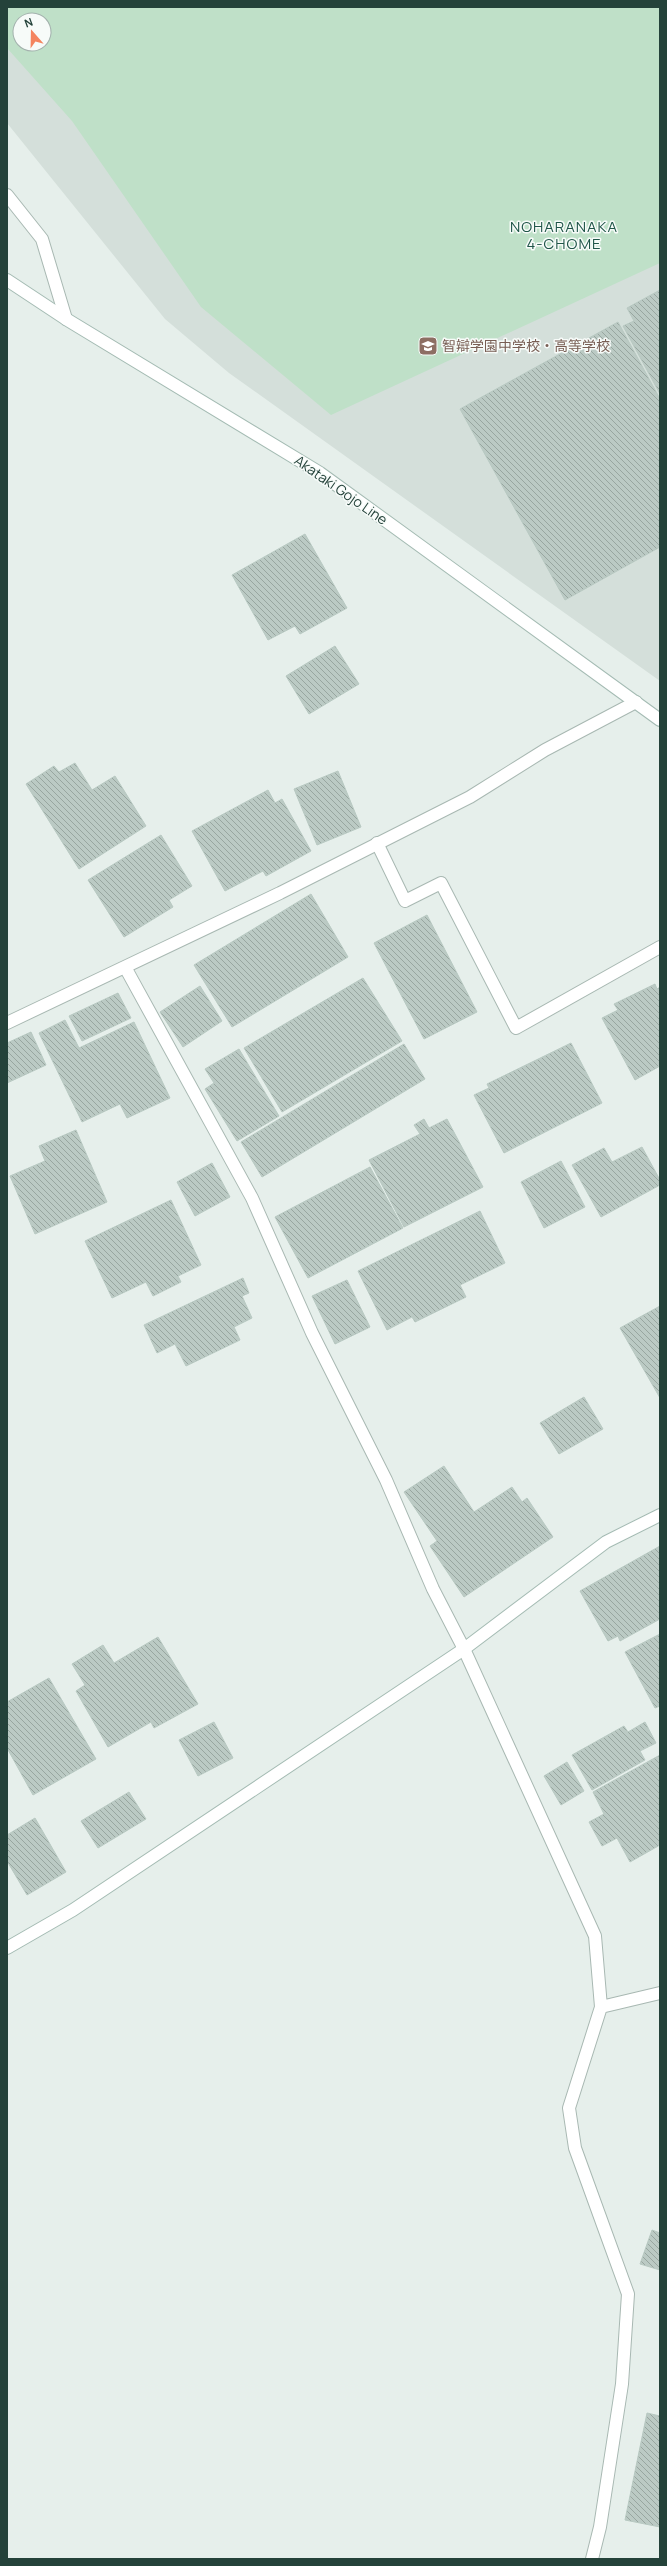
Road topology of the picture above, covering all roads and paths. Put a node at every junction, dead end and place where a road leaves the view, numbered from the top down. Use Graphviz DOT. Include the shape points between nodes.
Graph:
graph roads {
  1 [pos="7,195"];
  2 [pos="7,280"];
  3 [pos="66,319"];
  4 [pos="636,702"];
  5 [pos="660,720"];
  6 [pos="377,843"];
  7 [pos="660,947"];
  8 [pos="125,967"];
  9 [pos="7,1023"];
  10 [pos="660,1515"];
  11 [pos="464,1650"];
  12 [pos="7,1948"];
  13 [pos="660,1993"];
  14 [pos="601,2007"];
  15 [pos="592,2559"];
  1 -- 3 [label="street" via="42,239"];
  2 -- 3 [label="street, Akataki Gojo Line"];
  3 -- 4 [label="street, Akataki Gojo Line" via="320,473"];
  4 -- 5 [label="street, Akataki Gojo Line"];
  4 -- 6 [label="street" via="545,750 470,797"];
  6 -- 7 [label="street" via="405,901 441,883 516,1028"];
  6 -- 8 [label="street"];
  8 -- 9 [label="street"];
  8 -- 11 [label="street" via="252,1198 312,1333 386,1480 433,1590"];
  10 -- 11 [label="street" via="606,1542"];
  11 -- 12 [label="street" via="73,1910"];
  11 -- 14 [label="street" via="594,1936"];
  13 -- 14 [label="street"];
  14 -- 15 [label="street" via="569,2108 575,2148 628,2294 622,2384 600,2527"];
}
